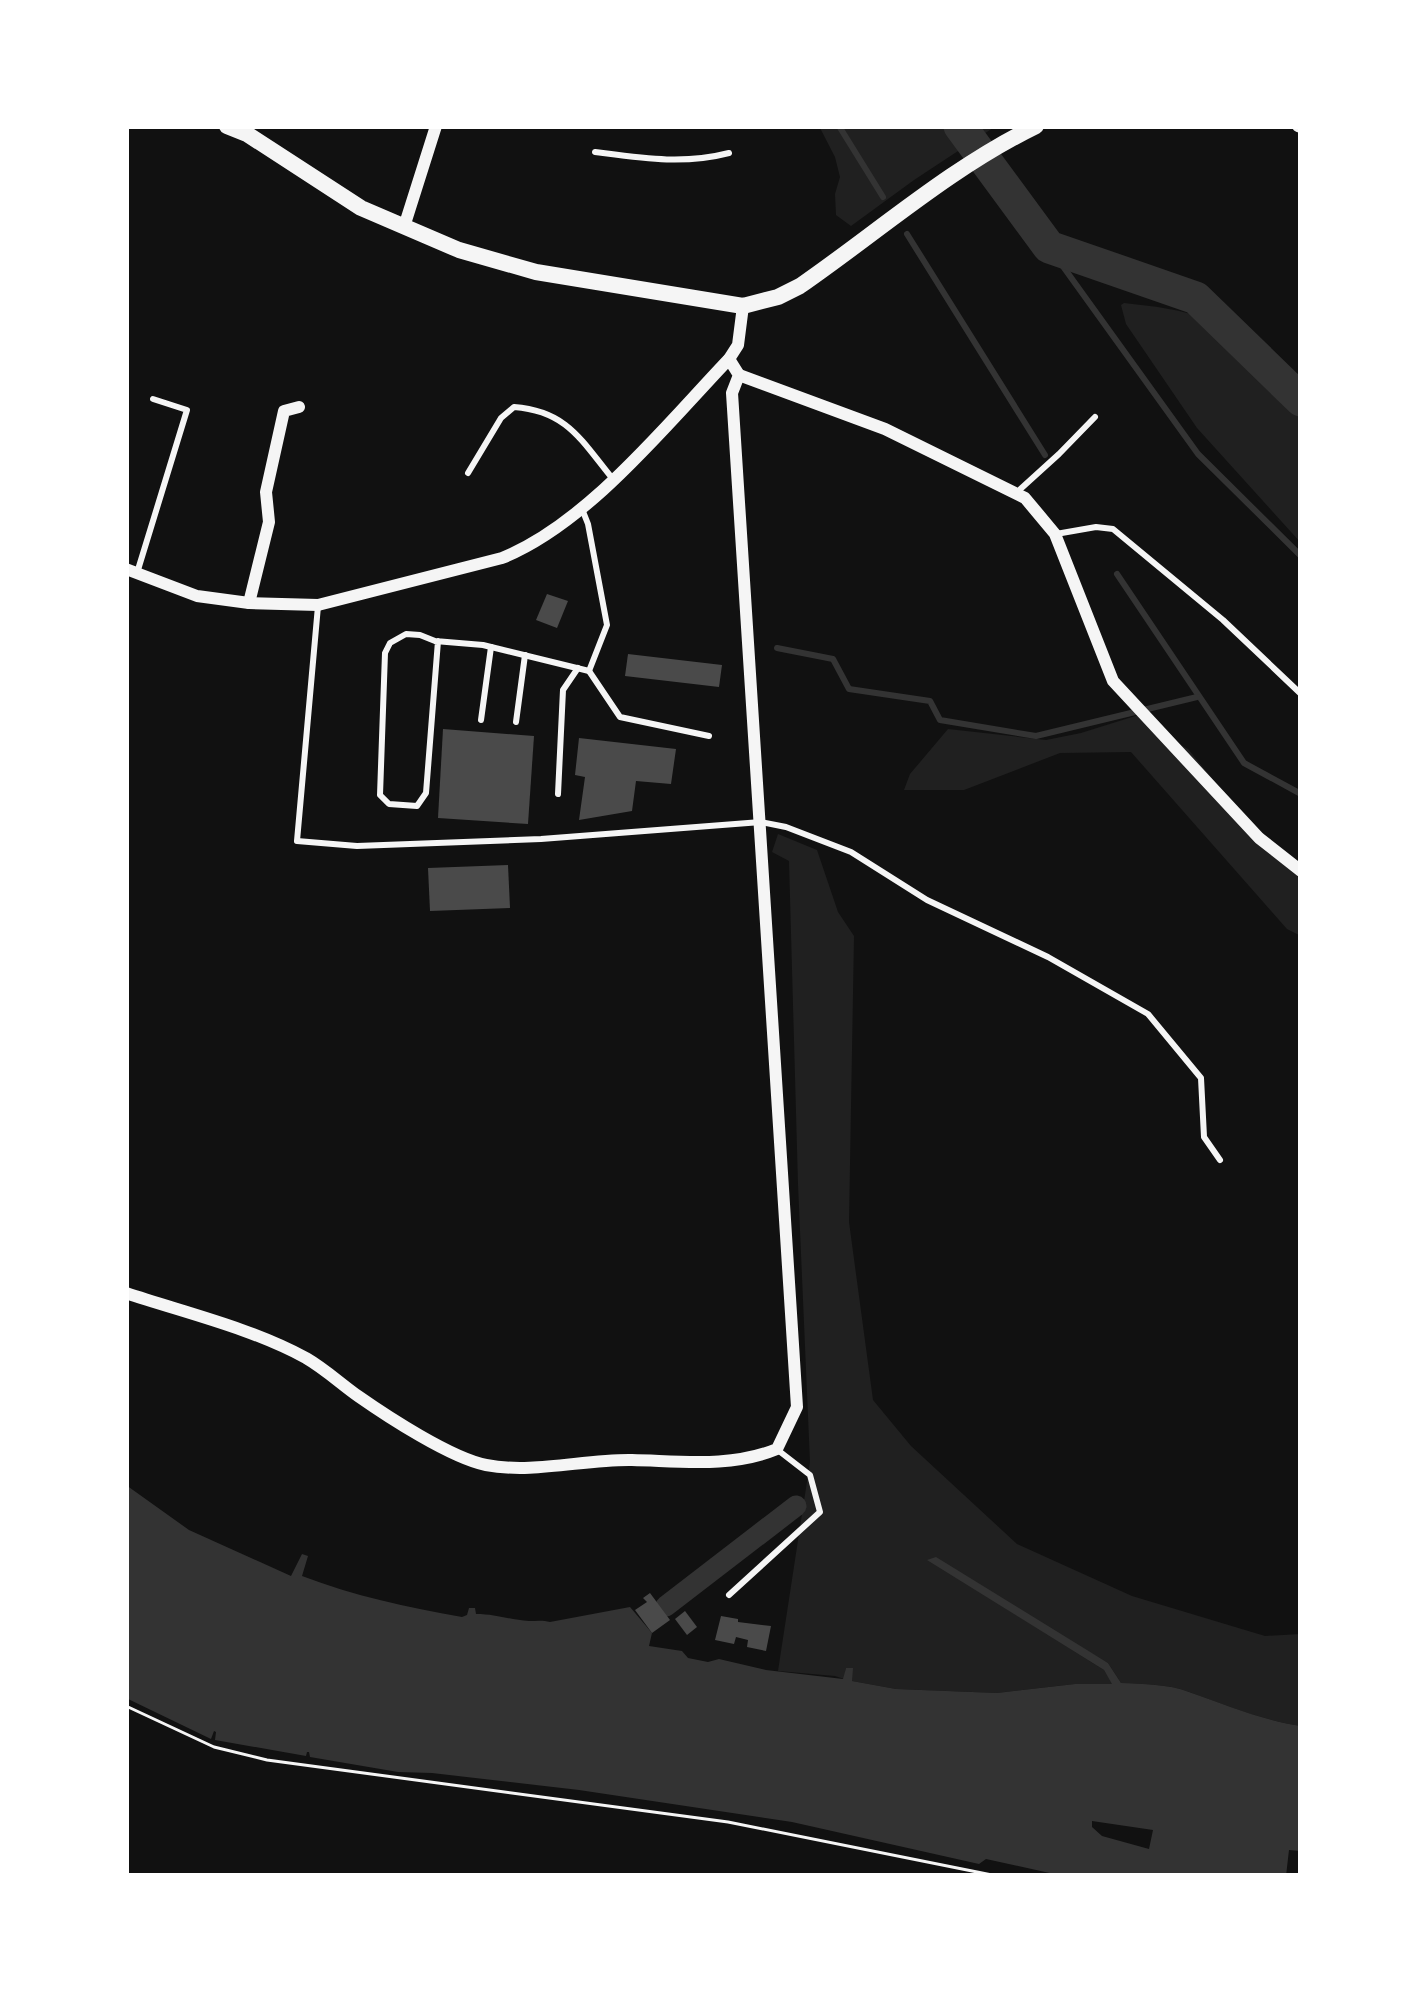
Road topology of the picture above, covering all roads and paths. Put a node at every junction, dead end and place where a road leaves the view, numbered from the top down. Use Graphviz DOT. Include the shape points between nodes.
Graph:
graph roads {
  1 [pos="227,126"];
  2 [pos="436,126"];
  3 [pos="1036,126"];
  4 [pos="595,152"];
  5 [pos="729,153"];
  6 [pos="404,227"];
  7 [pos="743,306"];
  8 [pos="729,359"];
  9 [pos="740,375"];
  10 [pos="153,399"];
  11 [pos="299,407"];
  12 [pos="1095,416"];
  13 [pos="467,473"];
  14 [pos="614,480"];
  15 [pos="1016,493"];
  16 [pos="581,507"];
  17 [pos="1054,534"];
  18 [pos="131,571"];
  19 [pos="249,603"];
  20 [pos="318,604"];
  21 [pos="438,641"];
  22 [pos="491,646"];
  23 [pos="525,655"];
  24 [pos="578,668"];
  25 [pos="589,670"];
  26 [pos="1301,694"];
  27 [pos="481,720"];
  28 [pos="516,722"];
  29 [pos="709,736"];
  30 [pos="558,794"];
  31 [pos="761,822"];
  32 [pos="1301,871"];
  33 [pos="1220,1160"];
  34 [pos="126,1293"];
  35 [pos="776,1449"];
  36 [pos="729,1595"];
  37 [pos="126,1706"];
  38 [pos="998,1876"];
  1 -- 6 [label="main road"];
  2 -- 6 [label="street"];
  3 -- 7 [label="main road" via="950,176 800,286"];
  4 -- 5 [label="lane" via="663,161"];
  6 -- 7 [label="main road" via="536,272"];
  7 -- 8 [label="street"];
  8 -- 9 [label="street"];
  8 -- 14 [label="street"];
  9 -- 15 [label="street" via="884,430"];
  9 -- 31 [label="street" via="732,393"];
  10 -- 18 [label="lane" via="187,410"];
  11 -- 19 [label="street" via="284,411"];
  12 -- 15 [label="lane"];
  13 -- 14 [label="lane" via="514,407 562,420"];
  14 -- 16 [label="street"];
  15 -- 17 [label="street"];
  16 -- 20 [label="street" via="531,547 502,558"];
  16 -- 25 [label="lane" via="607,625"];
  17 -- 26 [label="lane" via="1113,529"];
  17 -- 32 [label="street" via="1113,681 1259,838"];
  18 -- 19 [label="street" via="197,596"];
  19 -- 20 [label="street"];
  20 -- 31 [label="lane" via="297,841 541,839"];
  21 -- 21 [label="lane" via="426,793 417,806 389,804 380,795 385,653 406,634"];
  21 -- 22 [label="lane"];
  22 -- 23 [label="lane"];
  22 -- 27 [label="lane"];
  23 -- 24 [label="lane"];
  23 -- 28 [label="lane"];
  24 -- 25 [label="lane"];
  24 -- 30 [label="lane" via="563,690"];
  25 -- 29 [label="lane" via="620,717"];
  31 -- 33 [label="lane" via="851,852 1148,1014 1202,1078 1204,1137"];
  31 -- 35 [label="street" via="797,1407"];
  34 -- 35 [label="street" via="266,1338 458,1456 488,1465 719,1462"];
  35 -- 36 [label="lane" via="810,1475 820,1512"];
  37 -- 38 [label="path" via="214,1747 267,1760 728,1822"];
}
